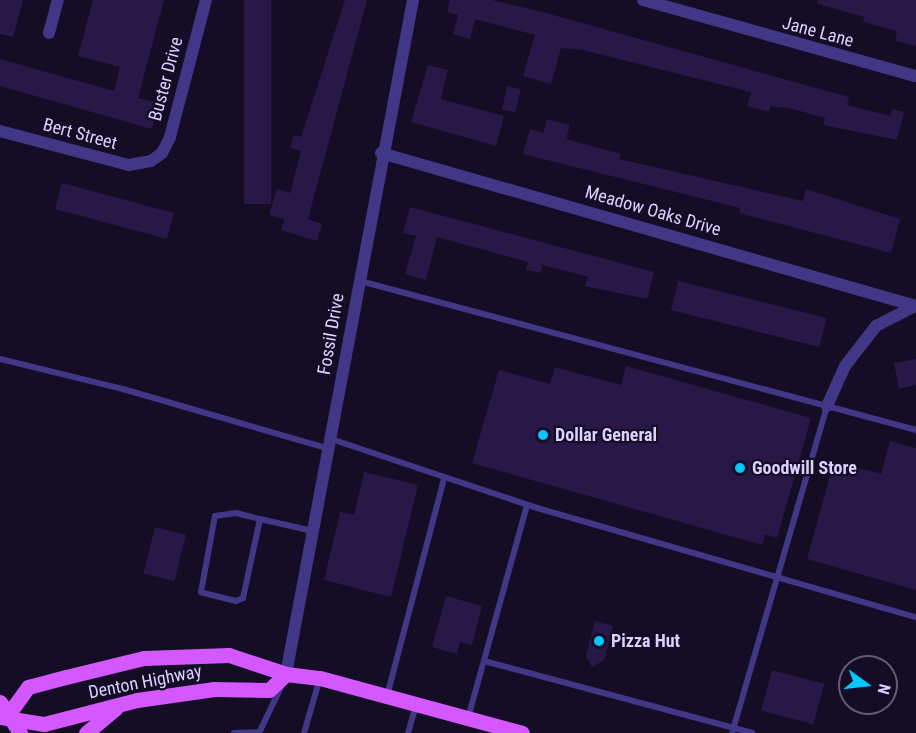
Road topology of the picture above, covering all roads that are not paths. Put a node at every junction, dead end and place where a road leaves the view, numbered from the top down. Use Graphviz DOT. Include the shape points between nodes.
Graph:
graph roads {
  1 [pos="58,0"];
  2 [pos="206,0"];
  3 [pos="413,0"];
  4 [pos="643,0"];
  5 [pos="671,4"];
  6 [pos="49,33"];
  7 [pos="916,76"];
  8 [pos="0,130"];
  9 [pos="381,153"];
  10 [pos="151,161"];
  11 [pos="359,281"];
  12 [pos="915,306"];
  13 [pos="0,359"];
  14 [pos="827,406"];
  15 [pos="916,430"];
  16 [pos="330,444"];
  17 [pos="444,479"];
  18 [pos="527,505"];
  19 [pos="260,519"];
  20 [pos="314,531"];
  21 [pos="774,578"];
  22 [pos="916,617"];
  23 [pos="484,660"];
  24 [pos="286,674"];
  25 [pos="320,678"];
  26 [pos="387,696"];
  27 [pos="120,704"];
  28 [pos="416,704"];
  29 [pos="2,712"];
  30 [pos="468,718"];
  31 [pos="733,730"];
  32 [pos="20,733"];
  33 [pos="86,733"];
  34 [pos="234,733"];
  35 [pos="259,733"];
  36 [pos="304,733"];
  37 [pos="408,733"];
  38 [pos="522,733"];
  39 [pos="753,733"];
  1 -- 6 [label="street"];
  2 -- 10 [label="street, Buster Drive" via="170,137 162,153"];
  3 -- 9 [label="street, Fossil Drive"];
  4 -- 5 [label="street, Jane Lane"];
  5 -- 7 [label="street, Jane Lane"];
  8 -- 10 [label="street, Bert Street" via="129,165"];
  9 -- 11 [label="street, Fossil Drive"];
  9 -- 12 [label="street, Meadow Oaks Drive"];
  11 -- 14 [label="lane"];
  11 -- 16 [label="street, Fossil Drive"];
  12 -- 14 [label="street, Meadow Oaks Drive" via="876,326 845,366"];
  13 -- 16 [label="lane"];
  14 -- 15 [label="lane"];
  14 -- 21 [label="lane"];
  16 -- 17 [label="lane"];
  16 -- 20 [label="street, Fossil Drive"];
  17 -- 18 [label="lane"];
  17 -- 26 [label="lane"];
  18 -- 21 [label="lane"];
  18 -- 23 [label="lane"];
  19 -- 19 [label="lane" via="236,513 214,516 201,592 236,601 243,598"];
  19 -- 20 [label="lane"];
  20 -- 24 [label="street, Fossil Drive"];
  21 -- 22 [label="lane"];
  21 -- 31 [label="lane"];
  23 -- 30 [label="lane"];
  23 -- 31 [label="lane"];
  24 -- 25 [label="main road, Denton Highway"];
  24 -- 27 [label="main road, Denton Highway" via="269,690 214,689"];
  24 -- 29 [label="main road, Denton Highway" via="229,655 144,658 28,687"];
  24 -- 35 [label="lane"];
  25 -- 26 [label="main road, Denton Highway"];
  25 -- 36 [label="lane"];
  26 -- 28 [label="main road, Denton Highway"];
  27 -- 29 [label="main road, Denton Highway" via="44,724"];
  27 -- 33 [label="main road"];
  28 -- 30 [label="main road, Denton Highway"];
  28 -- 37 [label="lane"];
  29 -- 32 [label="main road"];
  30 -- 38 [label="main road, Denton Highway"];
  31 -- 39 [label="lane"];
  34 -- 35 [label="lane"];
}
